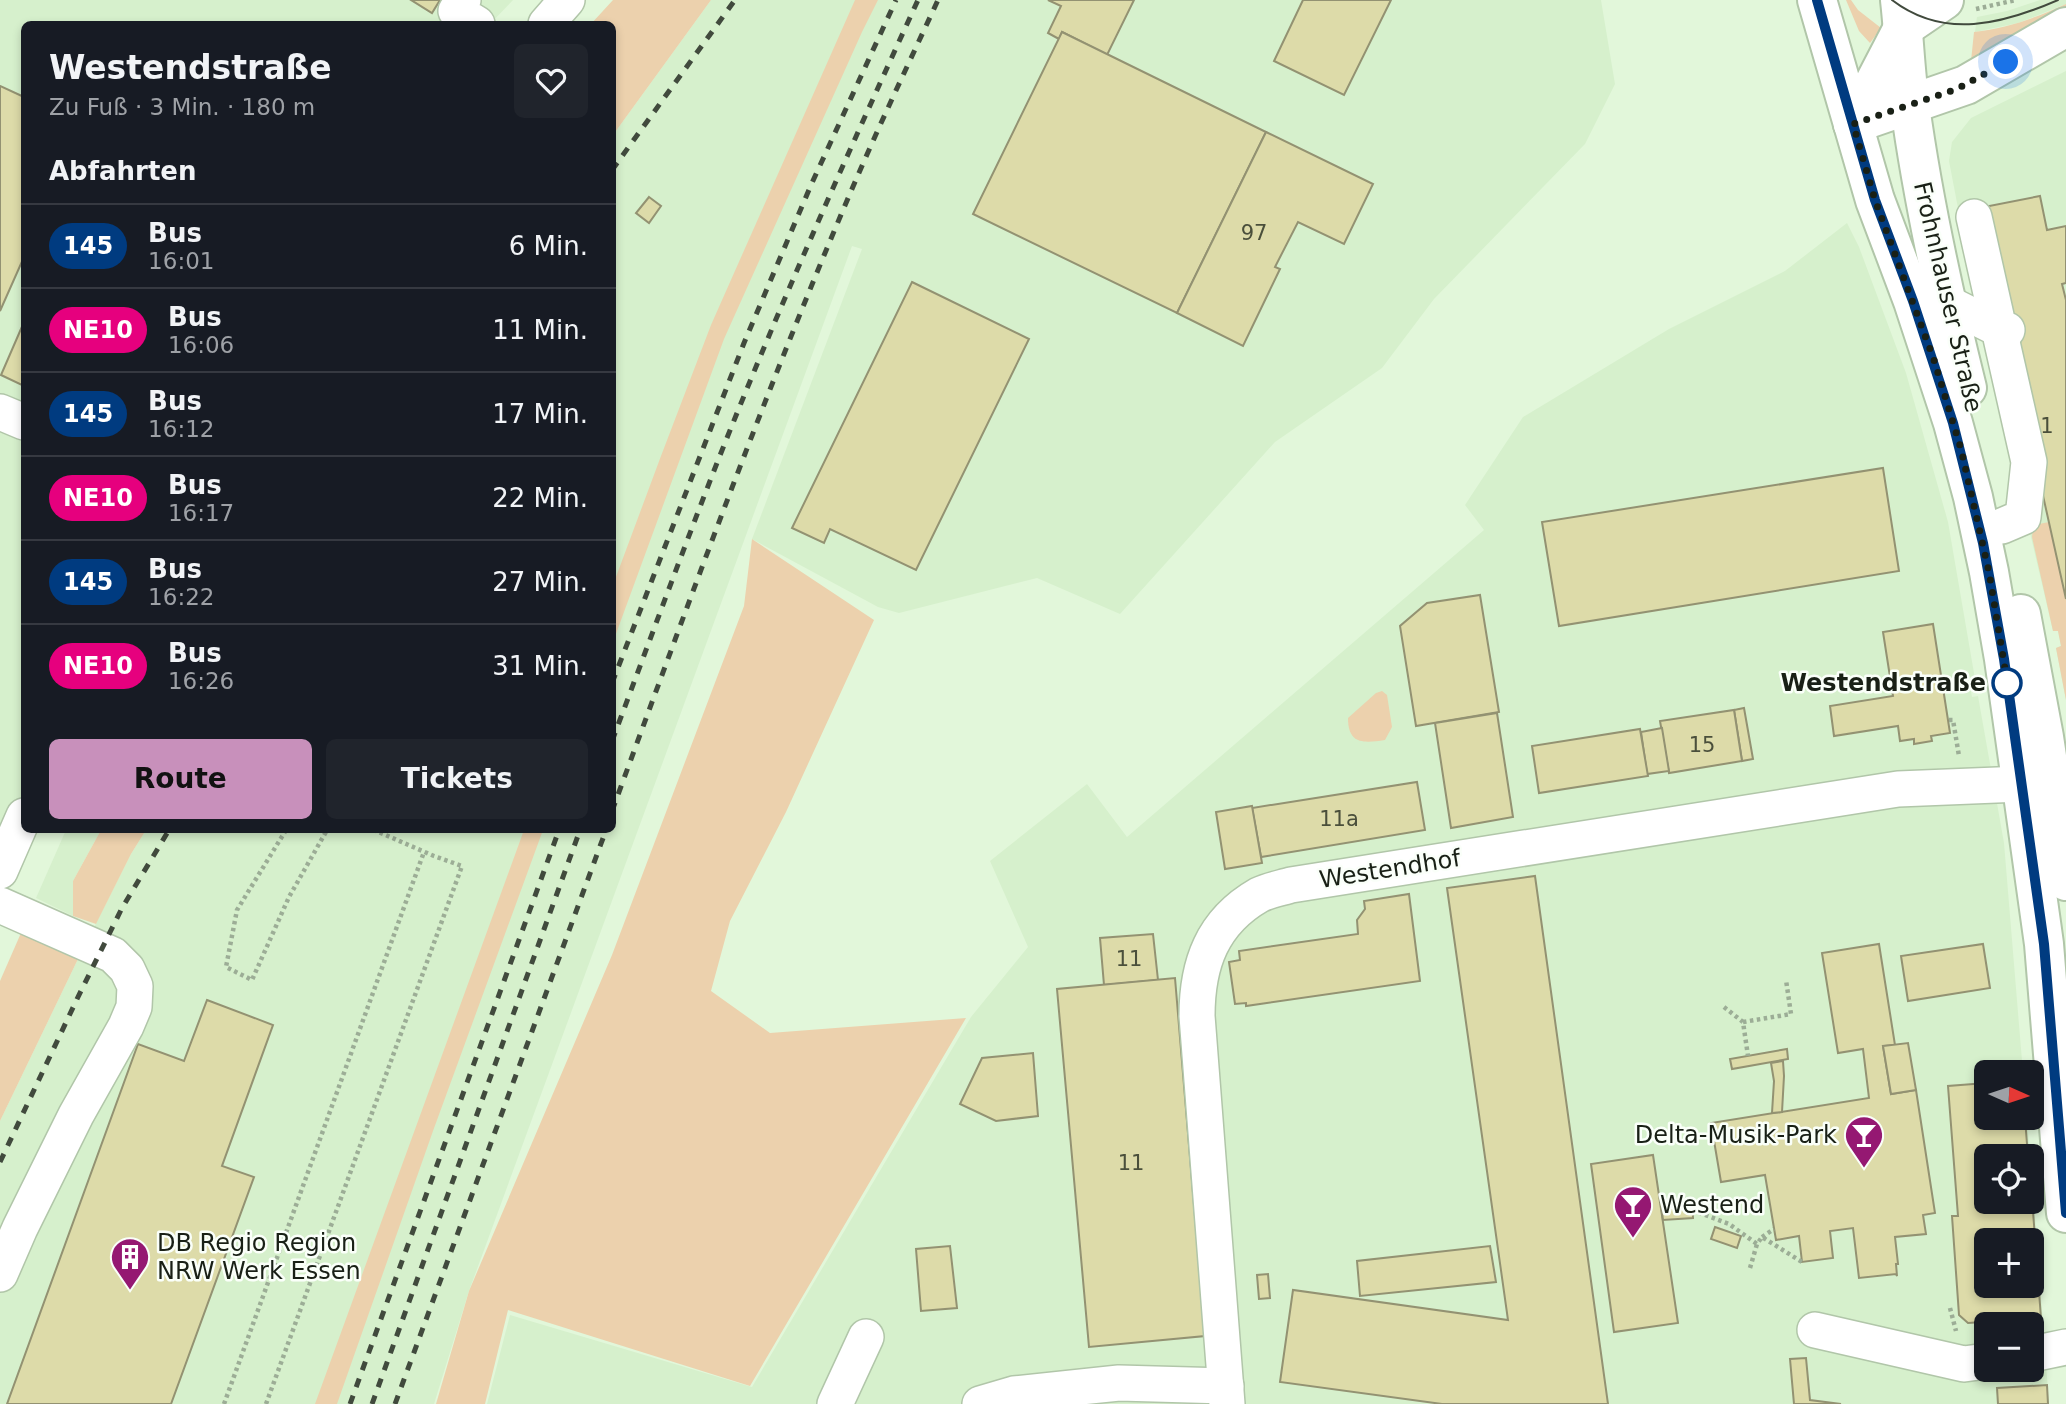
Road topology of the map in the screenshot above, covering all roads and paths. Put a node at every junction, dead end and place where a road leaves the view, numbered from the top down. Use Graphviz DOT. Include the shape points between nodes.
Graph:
graph roads {
  1 [pos="463,0"];
  2 [pos="567,0"];
  3 [pos="1817,0"];
  4 [pos="2016,0"];
  5 [pos="1956,5"];
  6 [pos="1901,14"];
  7 [pos="472,21"];
  8 [pos="549,21"];
  9 [pos="2066,27"];
  10 [pos="1910,105"];
  11 [pos="1853,124"];
  12 [pos="1974,217"];
  13 [pos="1945,302"];
  14 [pos="2003,330"];
  15 [pos="0,412"];
  16 [pos="21,421"];
  17 [pos="2003,526"];
  18 [pos="1949,720"];
  19 [pos="1954,727"];
  20 [pos="2036,783"];
  21 [pos="21,824"];
  22 [pos="284,833"];
  23 [pos="325,833"];
  24 [pos="381,833"];
  25 [pos="424,852"];
  26 [pos="0,871"];
  27 [pos="2066,881"];
  28 [pos="0,905"];
  29 [pos="2055,943"];
  30 [pos="1786,980"];
  31 [pos="1724,1007"];
  32 [pos="1743,1022"];
  33 [pos="1748,1056"];
  34 [pos="1692,1210"];
  35 [pos="2066,1213"];
  36 [pos="1774,1229"];
  37 [pos="1762,1237"];
  38 [pos="1757,1244"];
  39 [pos="1802,1262"];
  40 [pos="1750,1268"];
  41 [pos="0,1274"];
  42 [pos="1815,1330"];
  43 [pos="866,1337"];
  44 [pos="2066,1348"];
  45 [pos="2044,1352"];
  46 [pos="1974,1363"];
  47 [pos="1226,1395"];
  48 [pos="224,1404"];
  49 [pos="266,1404"];
  50 [pos="835,1404"];
  51 [pos="980,1404"];
  1 -- 7 [label="street" via="456,11"];
  2 -- 8 [label="street"];
  3 -- 11 [label="main road, Frohnhauser Straße"];
  4 -- 5 [label="path"];
  5 -- 6 [label="main road"];
  6 -- 10 [label="main road, Frohnhauser Straße"];
  6 -- 11 [label="main road"];
  9 -- 10 [label="main road" via="1966,85"];
  10 -- 11 [label="main road"];
  10 -- 13 [label="main road, Frohnhauser Straße"];
  11 -- 20 [label="main road, Frohnhauser Straße" via="1875,200 1934,360 1970,486"];
  12 -- 14 [label="street"];
  13 -- 14 [label="street"];
  13 -- 17 [label="main road, Frohnhauser Straße"];
  14 -- 17 [label="street" via="2029,462 2023,517"];
  15 -- 16 [label="street"];
  17 -- 20 [label="main road, Frohnhauser Straße" via="2032,663"];
  18 -- 19 [label="path" via="1954,720"];
  20 -- 27 [label="main road, Frohnhauser Straße"];
  20 -- 29 [label="main road, Frohnhauser Straße"];
  20 -- 47 [label="street, Westendhof" via="1898,789 1444,860 1291,885 1261,894 1237,911 1211,944 1197,992"];
  21 -- 26 [label="street"];
  22 -- 23 [label="path" via="237,910 226,967 252,980 289,897"];
  24 -- 25 [label="path"];
  25 -- 48 [label="path"];
  25 -- 49 [label="path" via="462,866"];
  28 -- 41 [label="street" via="113,955 135,986 134,1007 126,1026 76,1115"];
  29 -- 35 [label="main road, Frohnhauser Straße"];
  30 -- 32 [label="path" via="1791,1014"];
  31 -- 32 [label="path"];
  32 -- 33 [label="path"];
  34 -- 38 [label="path" via="1729,1224"];
  36 -- 37 [label="path"];
  37 -- 38 [label="path"];
  37 -- 39 [label="path"];
  38 -- 40 [label="path"];
  42 -- 46 [label="street"];
  43 -- 50 [label="street"];
  44 -- 45 [label="street"];
  47 -- 51 [label="street" via="1119,1383 1014,1394"];
}
